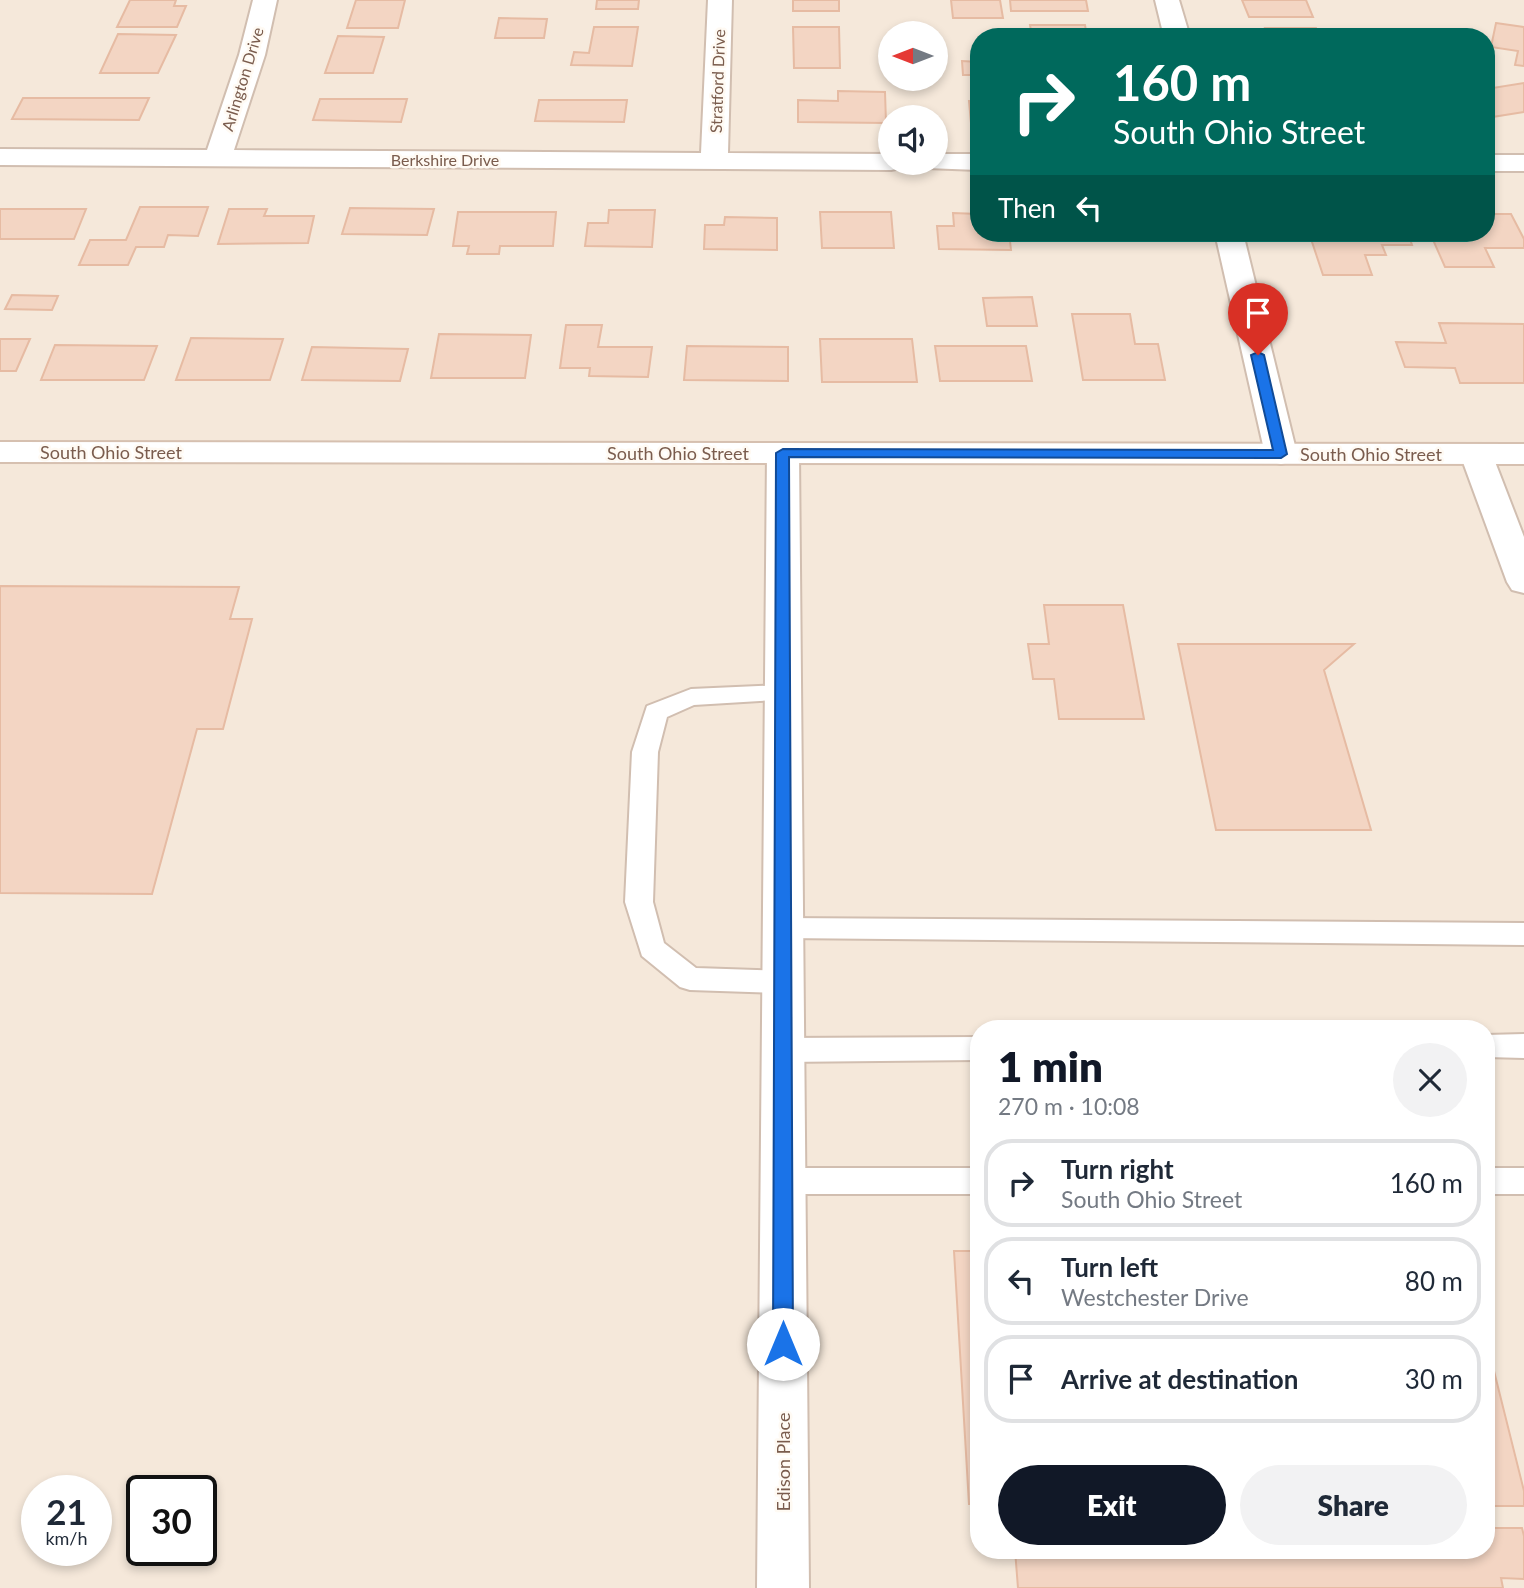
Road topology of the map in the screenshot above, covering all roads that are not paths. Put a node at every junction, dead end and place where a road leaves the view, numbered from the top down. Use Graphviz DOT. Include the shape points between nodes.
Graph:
graph roads {
  1 [pos="265,0"];
  2 [pos="720,0"];
  3 [pos="1167,0"];
  4 [pos="1175,28"];
  5 [pos="0,158"];
  6 [pos="218,158"];
  7 [pos="714,161"];
  8 [pos="878,162"];
  9 [pos="948,162"];
  10 [pos="970,162"];
  11 [pos="1495,163"];
  12 [pos="1524,163"];
  13 [pos="1231,242"];
  14 [pos="0,452"];
  15 [pos="783,453"];
  16 [pos="1281,454"];
  17 [pos="1476,454"];
  18 [pos="1524,454"];
  19 [pos="1524,582"];
  20 [pos="783,693"];
  21 [pos="782,928"];
  22 [pos="1524,934"];
  23 [pos="783,982"];
  24 [pos="1495,1046"];
  25 [pos="1524,1046"];
  26 [pos="970,1049"];
  27 [pos="783,1050"];
  28 [pos="783,1181"];
  29 [pos="970,1181"];
  30 [pos="1495,1181"];
  31 [pos="1524,1181"];
  32 [pos="783,1588"];
  1 -- 6 [label="street, Arlington Drive"];
  2 -- 7 [label="street, Stratford Drive"];
  3 -- 4 [label="street"];
  5 -- 6 [label="street, Berkshire Drive"];
  6 -- 7 [label="street, Berkshire Drive"];
  7 -- 8 [label="street, Berkshire Drive"];
  9 -- 10 [label="street"];
  11 -- 12 [label="street"];
  13 -- 16 [label="street"];
  14 -- 15 [label="street, South Ohio Street"];
  15 -- 16 [label="street, South Ohio Street"];
  15 -- 20 [label="street, Edison Place"];
  16 -- 17 [label="street, South Ohio Street"];
  17 -- 18 [label="street, South Ohio Street"];
  17 -- 19 [label="street"];
  20 -- 21 [label="street, Edison Place"];
  20 -- 23 [label="lane" via="691,697 656,712 645,752 639,902 652,948 690,979"];
  21 -- 22 [label="lane"];
  21 -- 23 [label="street, Edison Place"];
  23 -- 27 [label="street, Edison Place"];
  24 -- 25 [label="lane"];
  26 -- 27 [label="lane"];
  27 -- 28 [label="street, Edison Place"];
  28 -- 29 [label="lane"];
  28 -- 32 [label="street, Edison Place"];
  30 -- 31 [label="lane"];
}
